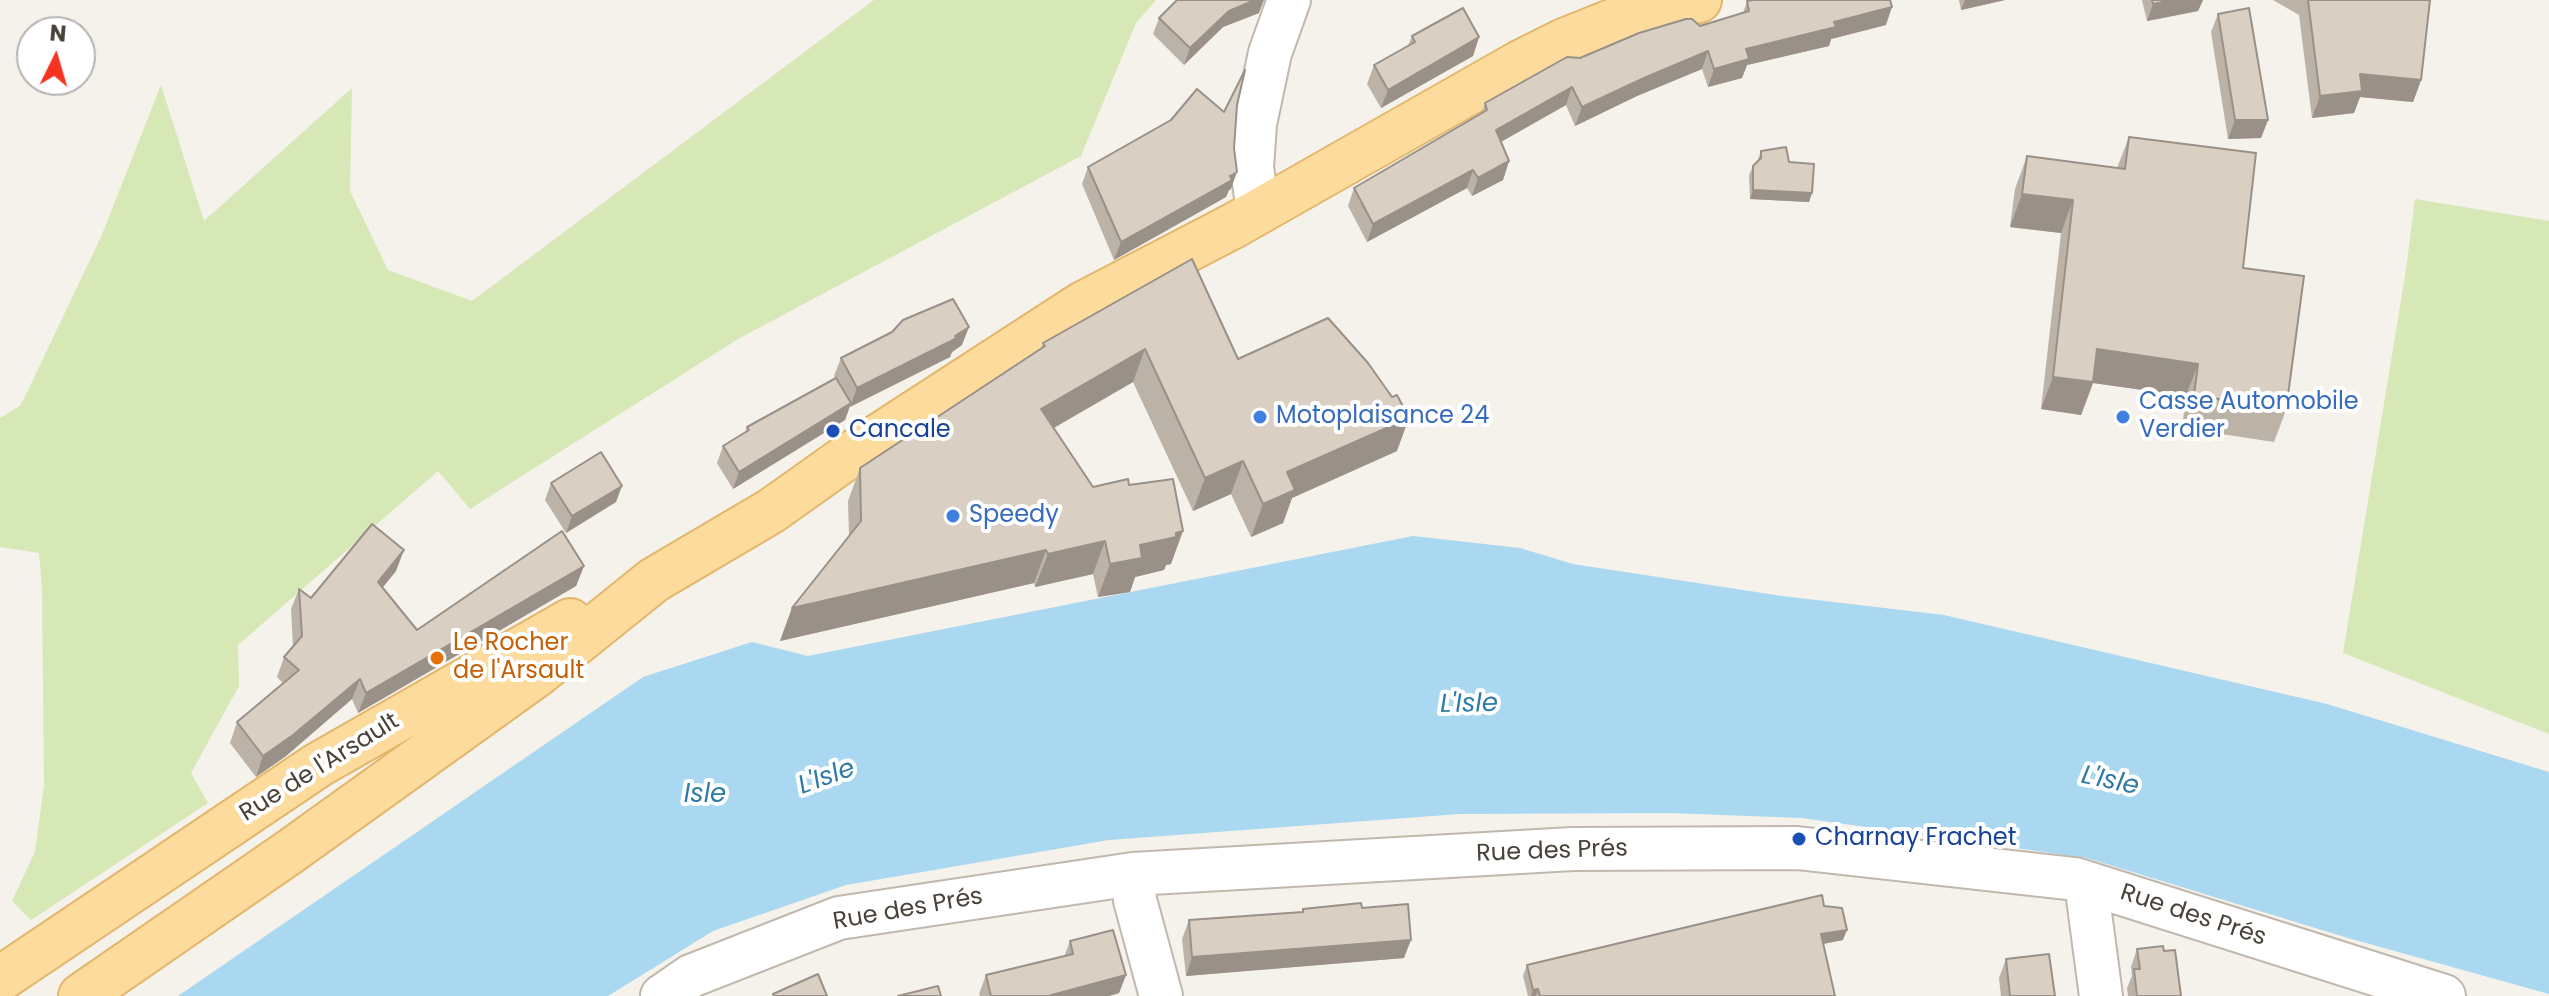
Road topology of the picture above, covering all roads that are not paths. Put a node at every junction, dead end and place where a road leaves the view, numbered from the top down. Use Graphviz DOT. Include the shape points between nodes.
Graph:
graph roads {
  1 [pos="1289,0"];
  2 [pos="1699,0"];
  3 [pos="1258,212"];
  4 [pos="654,580"];
  5 [pos="318,765"];
  6 [pos="384,783"];
  7 [pos="275,792"];
  8 [pos="334,819"];
  9 [pos="1133,874"];
  10 [pos="2086,883"];
  11 [pos="0,979"];
  12 [pos="81,996"];
  13 [pos="662,996"];
  14 [pos="1161,996"];
  15 [pos="2101,996"];
  16 [pos="2444,996"];
  1 -- 3 [label="street" via="1270,53 1255,124 1252,167"];
  2 -- 3 [label="main road" via="1614,21 1564,41"];
  3 -- 4 [label="main road" via="1083,304 771,511"];
  4 -- 5 [label="main road, Rue de l'Arsault" via="566,623"];
  4 -- 6 [label="main road" via="536,675"];
  5 -- 6 [label="main road" via="364,761"];
  5 -- 7 [label="main road, Rue de l'Arsault"];
  6 -- 8 [label="main road"];
  7 -- 8 [label="main road" via="318,800"];
  7 -- 11 [label="main road, Rue de l'Arsault"];
  8 -- 12 [label="main road"];
  9 -- 10 [label="street, Rue des Prés" via="1573,849 1797,848"];
  9 -- 13 [label="street, Rue des Prés" via="839,918 691,976"];
  9 -- 14 [label="street"];
  10 -- 15 [label="street"];
  10 -- 16 [label="street, Rue des Prés"];
}
